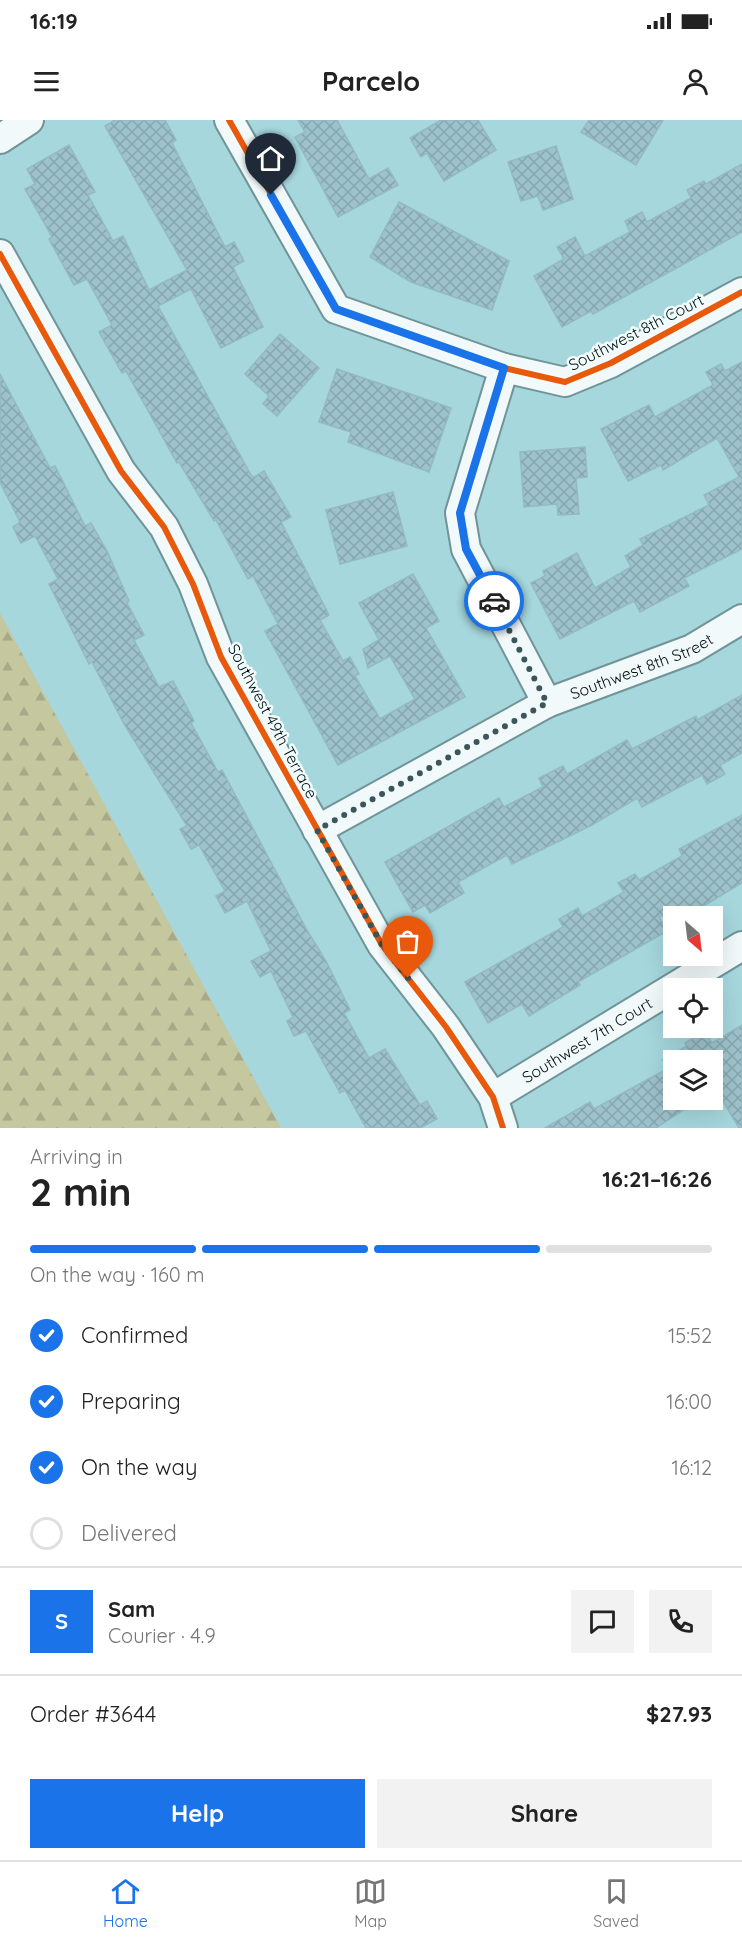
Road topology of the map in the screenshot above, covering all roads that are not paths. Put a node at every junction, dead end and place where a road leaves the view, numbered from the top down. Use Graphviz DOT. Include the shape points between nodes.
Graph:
graph roads {
  1 [pos="29,120"];
  2 [pos="229,120"];
  3 [pos="0,139"];
  4 [pos="0,254"];
  5 [pos="742,292"];
  6 [pos="504,368"];
  7 [pos="742,619"];
  8 [pos="547,703"];
  9 [pos="317,830"];
  10 [pos="742,946"];
  11 [pos="494,1097"];
  12 [pos="503,1128"];
  1 -- 3 [label="street"];
  2 -- 6 [label="street, Southwest 8th Court" via="336,309"];
  4 -- 9 [label="street, Southwest 49th Terrace" via="121,471 164,527 193,584 221,657"];
  5 -- 6 [label="street, Southwest 8th Court" via="611,363 566,382"];
  6 -- 8 [label="street" via="460,513 466,549"];
  7 -- 8 [label="street, Southwest 8th Street" via="692,649"];
  8 -- 9 [label="street, Southwest 8th Street"];
  9 -- 11 [label="street, Southwest 49th Terrace" via="382,945"];
  10 -- 11 [label="street, Southwest 7th Court"];
  11 -- 12 [label="street, Southwest 49th Terrace"];
}
